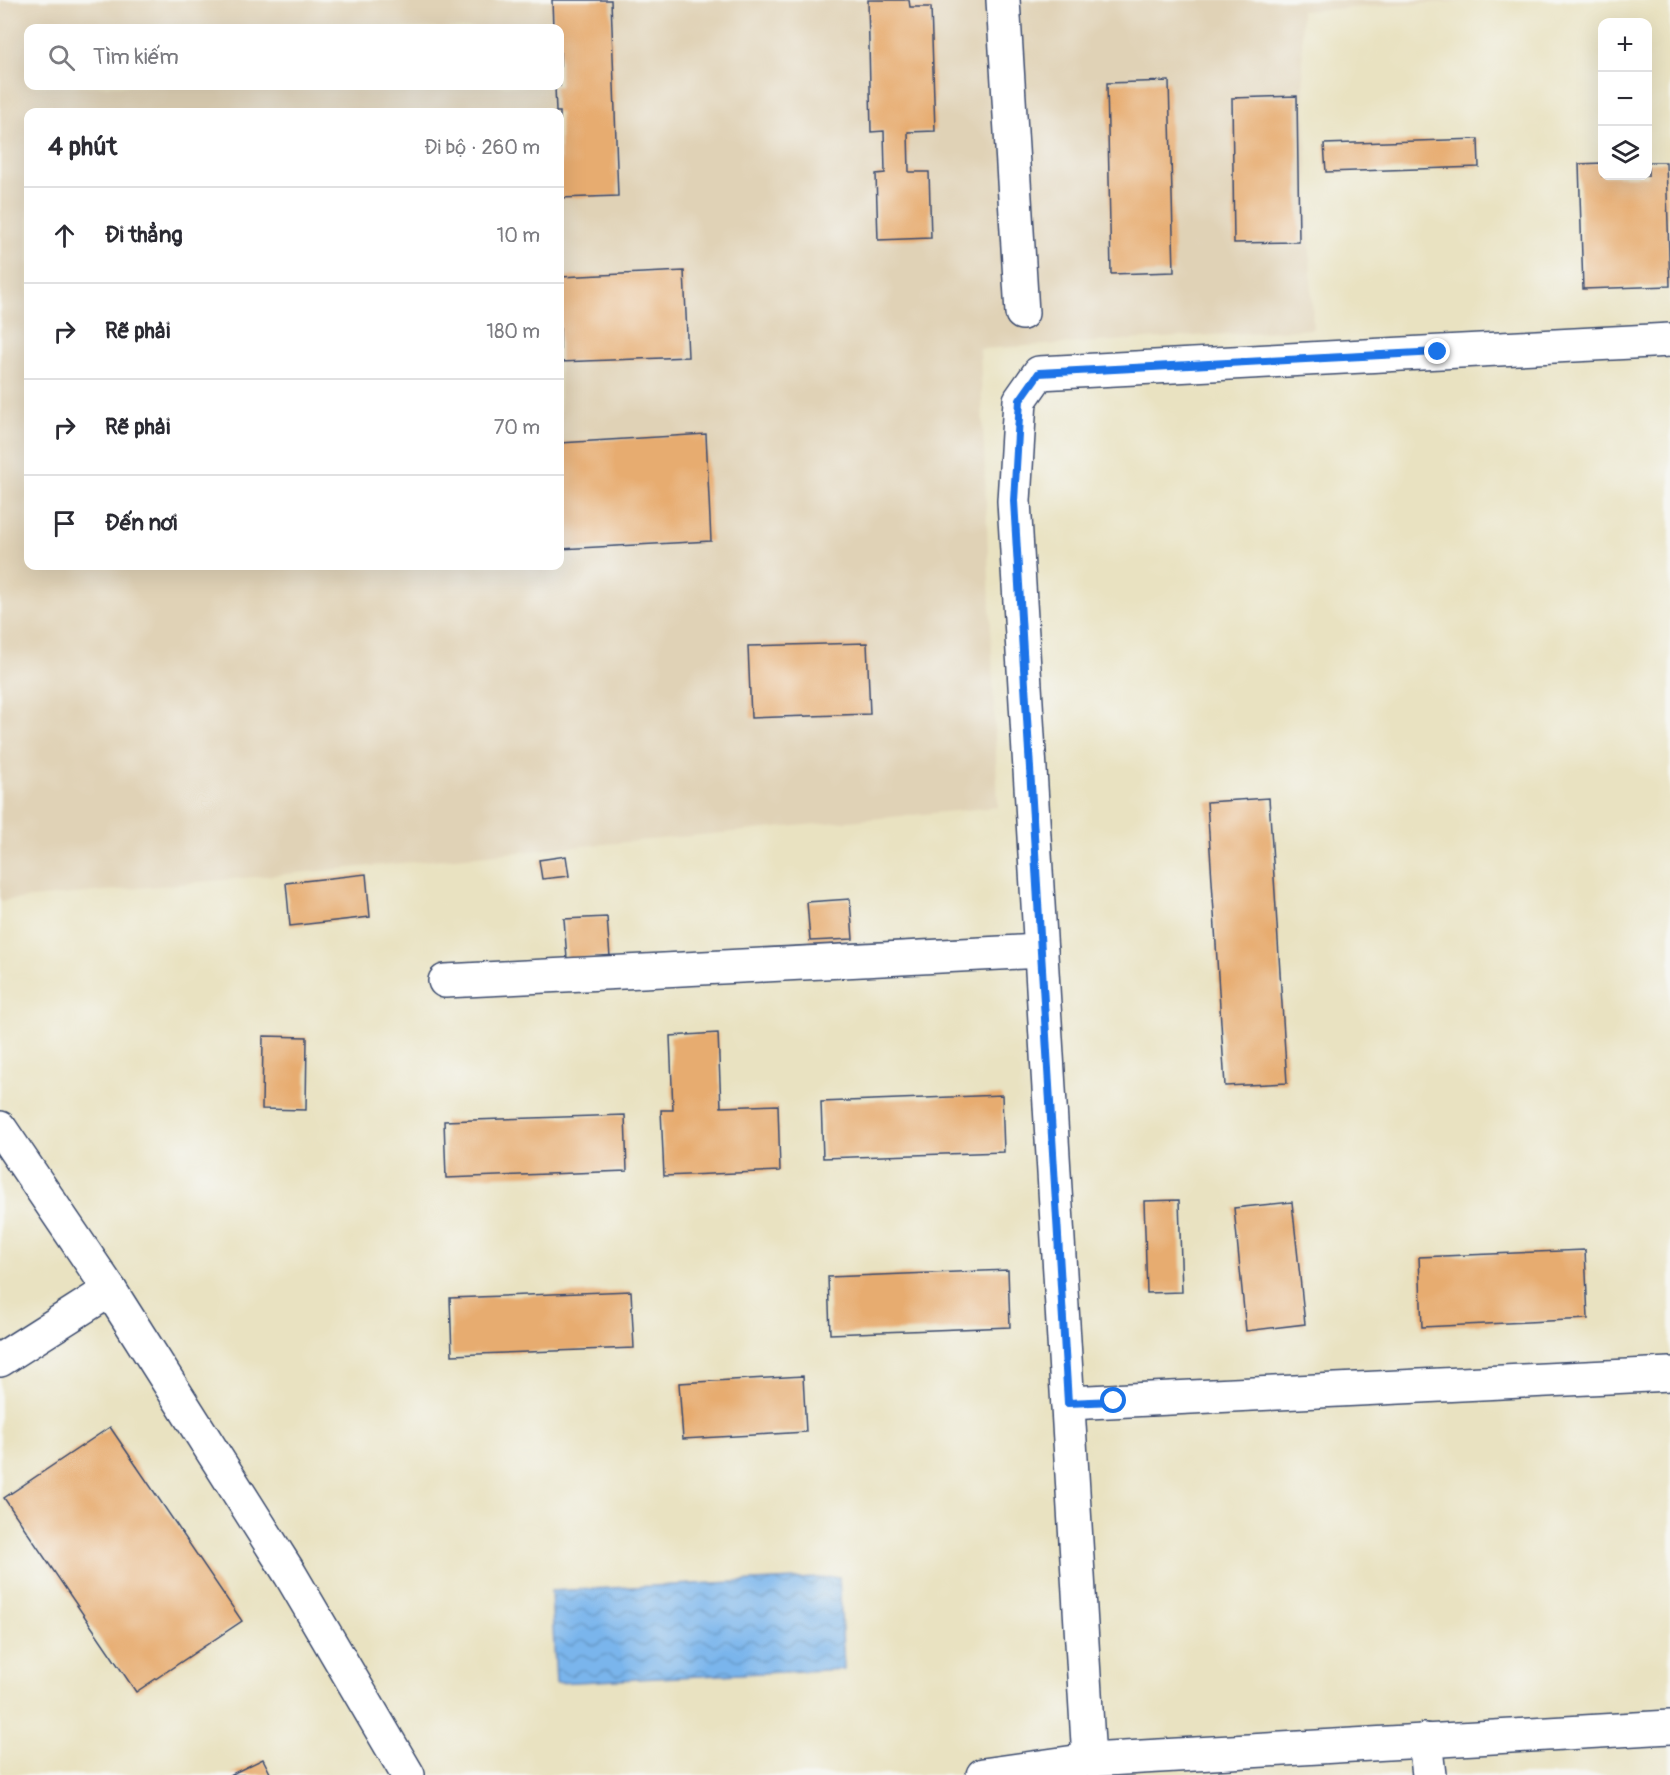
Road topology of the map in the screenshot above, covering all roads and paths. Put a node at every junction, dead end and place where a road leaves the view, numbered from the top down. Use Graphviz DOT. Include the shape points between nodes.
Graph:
graph roads {
  1 [pos="1003,0"];
  2 [pos="1022,313"];
  3 [pos="1670,340"];
  4 [pos="1041,951"];
  5 [pos="445,981"];
  6 [pos="0,1128"];
  7 [pos="110,1290"];
  8 [pos="0,1360"];
  9 [pos="1670,1374"];
  10 [pos="1068,1403"];
  11 [pos="1670,1727"];
  12 [pos="1425,1740"];
  13 [pos="1089,1760"];
  14 [pos="408,1775"];
  15 [pos="983,1775"];
  16 [pos="1429,1775"];
  1 -- 2 [label="street"];
  3 -- 4 [label="street" via="1039,373 1020,400 1014,501"];
  4 -- 5 [label="street"];
  4 -- 10 [label="street"];
  6 -- 7 [label="street"];
  7 -- 8 [label="street"];
  7 -- 14 [label="street" via="290,1574"];
  9 -- 10 [label="street"];
  10 -- 13 [label="street"];
  11 -- 12 [label="street"];
  12 -- 13 [label="street"];
  12 -- 16 [label="street"];
  13 -- 15 [label="street"];
}
